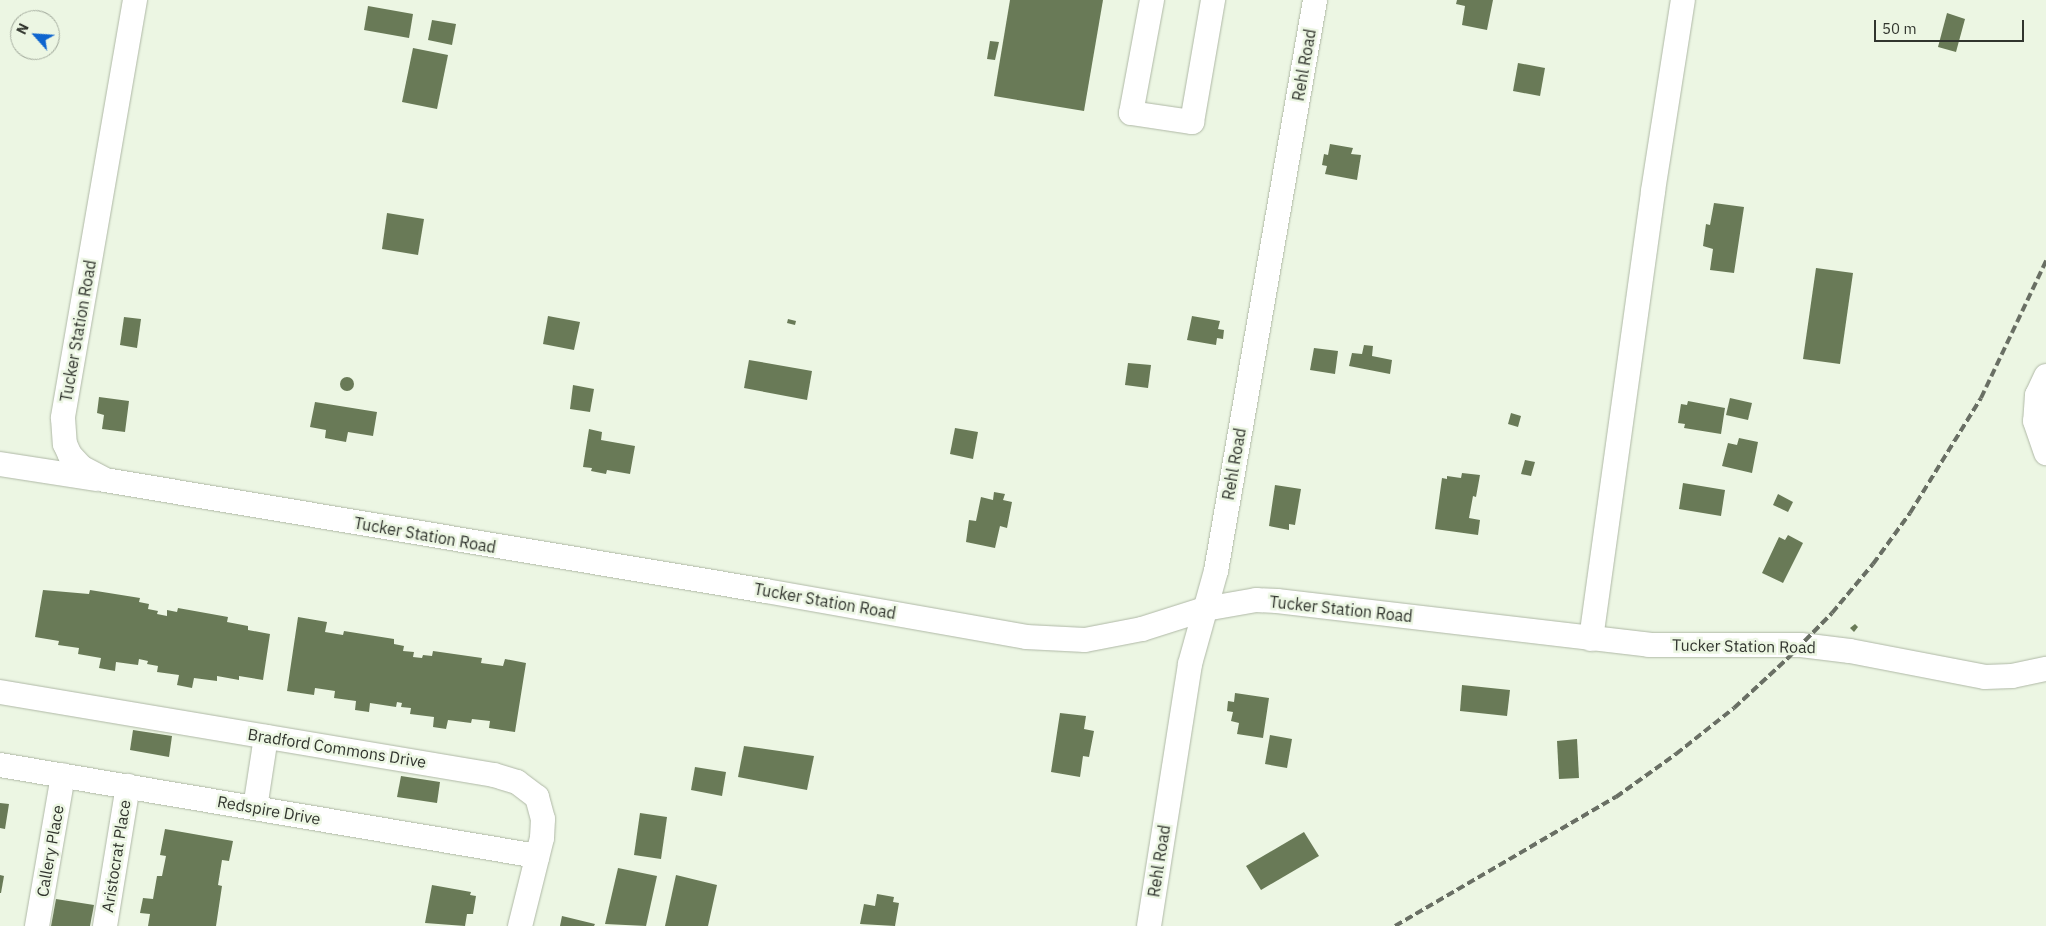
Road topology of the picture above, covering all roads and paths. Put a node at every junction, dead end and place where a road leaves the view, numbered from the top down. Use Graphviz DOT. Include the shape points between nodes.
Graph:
graph roads {
  1 [pos="135,0"];
  2 [pos="1152,0"];
  3 [pos="1213,0"];
  4 [pos="1315,0"];
  5 [pos="1683,0"];
  6 [pos="2046,376"];
  7 [pos="2046,453"];
  8 [pos="0,464"];
  9 [pos="105,480"];
  10 [pos="1205,609"];
  11 [pos="1592,639"];
  12 [pos="2046,669"];
  13 [pos="0,692"];
  14 [pos="266,737"];
  15 [pos="0,764"];
  16 [pos="63,775"];
  17 [pos="128,786"];
  18 [pos="256,808"];
  19 [pos="538,856"];
  20 [pos="37,926"];
  21 [pos="105,926"];
  22 [pos="520,926"];
  23 [pos="1149,926"];
  1 -- 9 [label="street, Tucker Station Road" via="63,418 65,444 70,455 81,467"];
  2 -- 3 [label="street" via="1131,113 1192,122"];
  4 -- 10 [label="street, Rehl Road" via="1216,571"];
  5 -- 11 [label="street" via="1653,191"];
  6 -- 7 [label="street" via="2037,396 2035,421"];
  8 -- 9 [label="street"];
  9 -- 10 [label="street, Tucker Station Road" via="1026,637 1085,640 1142,628"];
  10 -- 11 [label="street, Tucker Station Road" via="1256,600 1277,601"];
  10 -- 23 [label="street, Rehl Road" via="1190,664"];
  11 -- 12 [label="street, Tucker Station Road" via="1649,644 1801,645 1985,677 2012,676"];
  13 -- 14 [label="street, Bradford Commons Drive"];
  14 -- 18 [label="street"];
  14 -- 19 [label="street, Bradford Commons Drive" via="494,775 518,782 537,797 543,819"];
  15 -- 16 [label="street, Redspire Drive"];
  16 -- 17 [label="street, Redspire Drive"];
  16 -- 20 [label="street, Callery Place"];
  17 -- 18 [label="street, Redspire Drive"];
  17 -- 21 [label="street, Aristocrat Place"];
  18 -- 19 [label="street, Redspire Drive"];
  19 -- 22 [label="street, Bradford Commons Drive"];
}
